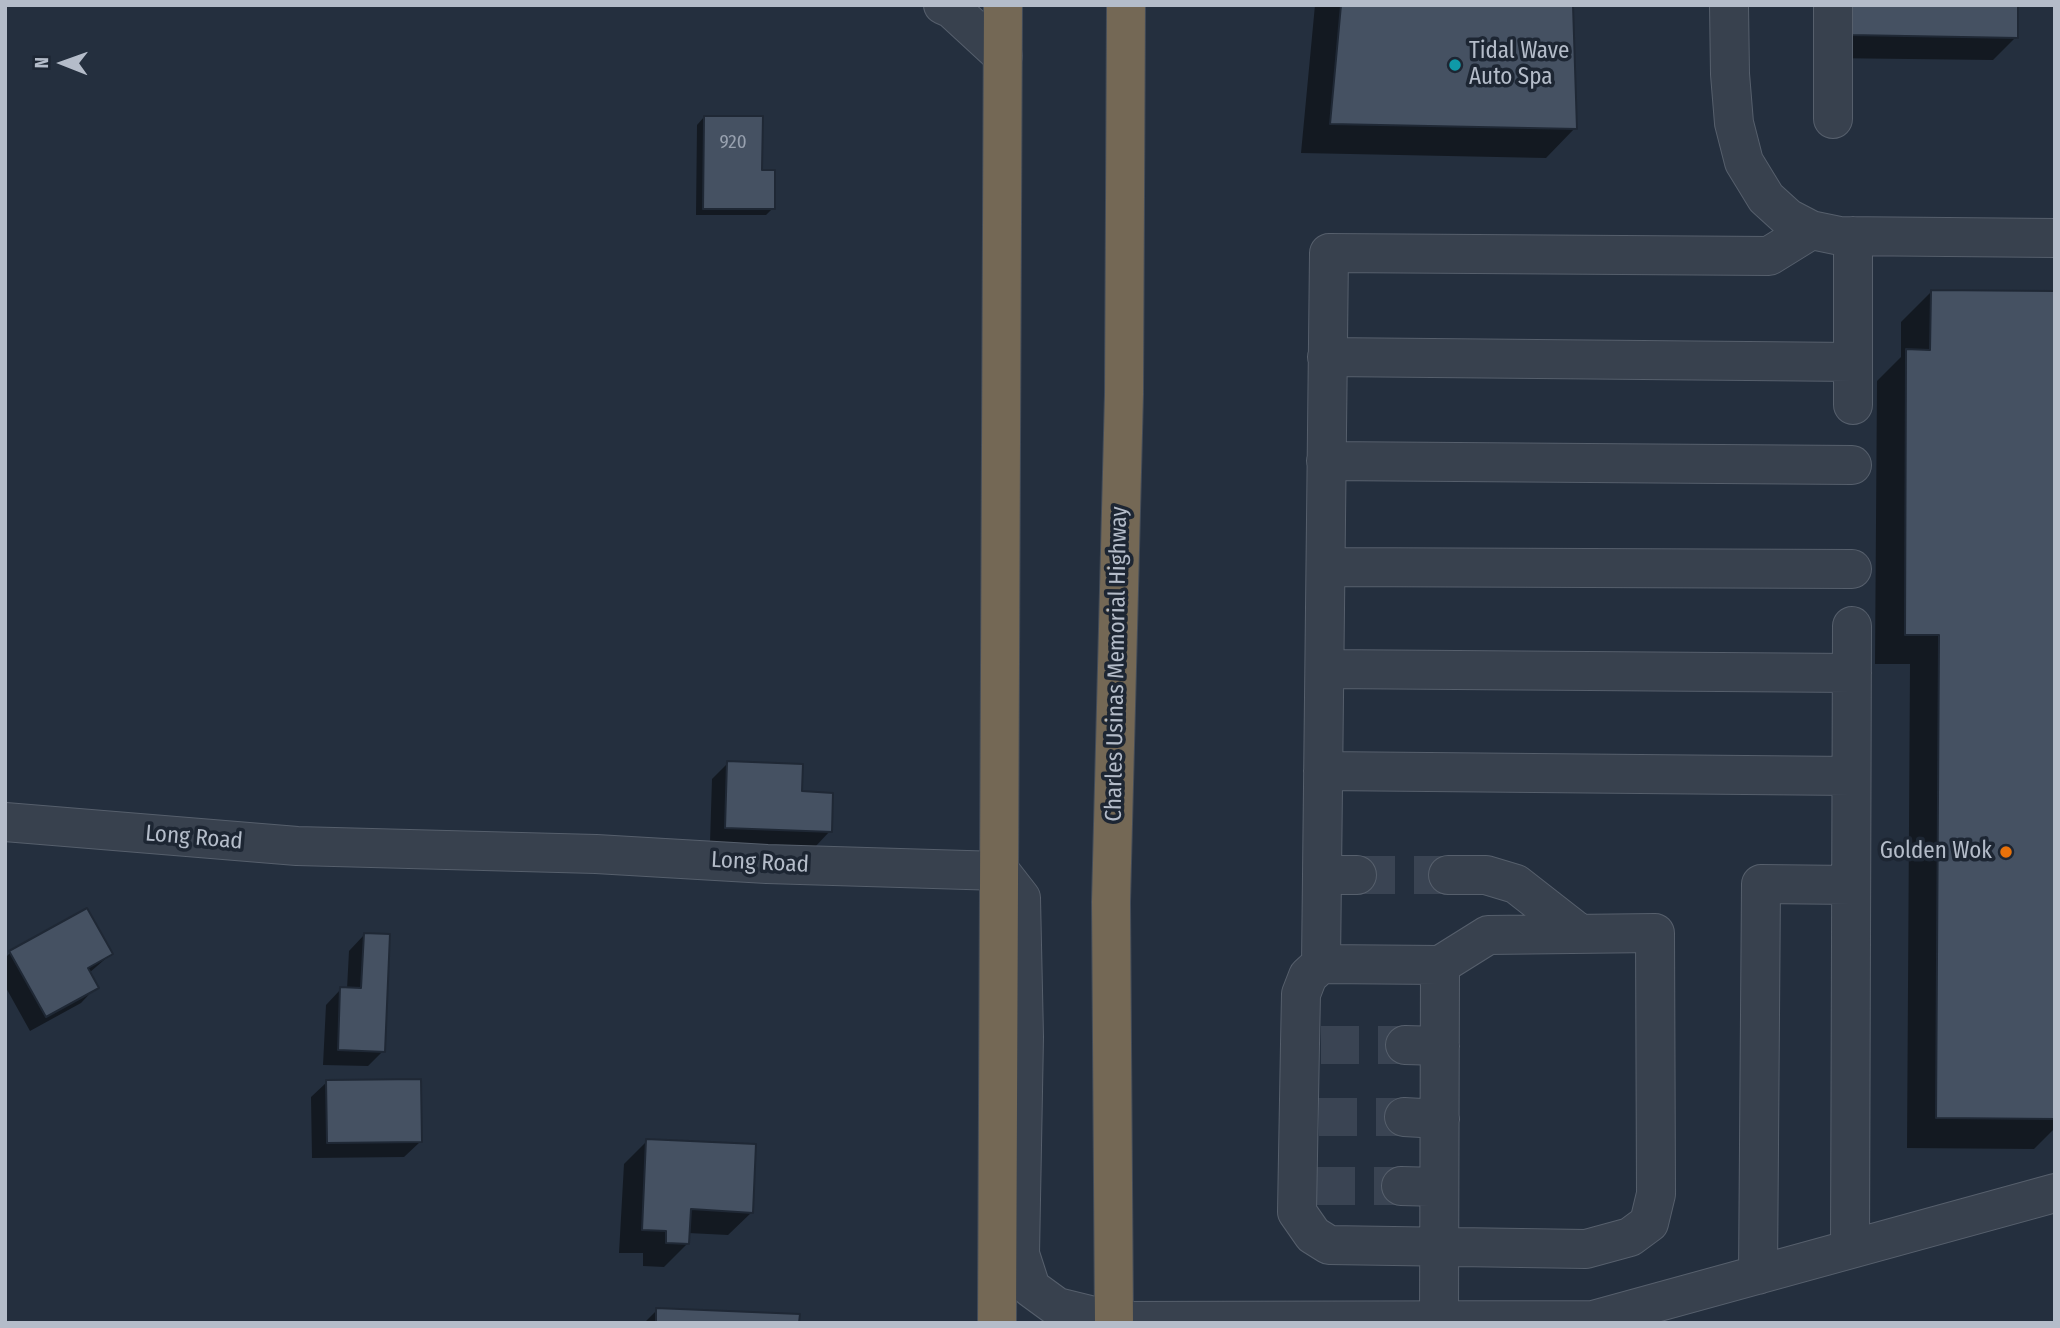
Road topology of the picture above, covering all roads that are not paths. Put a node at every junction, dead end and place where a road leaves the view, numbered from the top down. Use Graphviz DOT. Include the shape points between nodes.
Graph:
graph roads {
  1 [pos="943,5"];
  2 [pos="1003,5"];
  3 [pos="1126,5"];
  4 [pos="1833,5"];
  5 [pos="1730,9"];
  6 [pos="1003,56"];
  7 [pos="1833,119"];
  8 [pos="1811,230"];
  9 [pos="1853,236"];
  10 [pos="2055,238"];
  11 [pos="1327,357"];
  12 [pos="1853,362"];
  13 [pos="1853,405"];
  14 [pos="1326,461"];
  15 [pos="1852,466"];
  16 [pos="1326,567"];
  17 [pos="1852,569"];
  18 [pos="1852,626"];
  19 [pos="1325,669"];
  20 [pos="1852,673"];
  21 [pos="1324,771"];
  22 [pos="1851,776"];
  23 [pos="5,822"];
  24 [pos="1000,871"];
  25 [pos="1448,875"];
  26 [pos="1852,885"];
  27 [pos="1580,934"];
  28 [pos="1321,964"];
  29 [pos="1440,965"];
  30 [pos="1401,1186"];
  31 [pos="1439,1187"];
  32 [pos="2055,1193"];
  33 [pos="1439,1247"];
  34 [pos="1850,1249"];
  35 [pos="1758,1275"];
  36 [pos="1439,1321"];
  37 [pos="1114,1322"];
  38 [pos="997,1323"];
  1 -- 6 [label="street"];
  2 -- 6 [label="highway"];
  3 -- 37 [label="highway, Charles Usinas Memorial Highway" via="1124,408 1111,902"];
  4 -- 7 [label="street"];
  5 -- 8 [label="street" via="1732,103 1744,162 1766,198 1788,218"];
  6 -- 24 [label="highway"];
  8 -- 9 [label="street"];
  8 -- 11 [label="street" via="1769,256 1329,254"];
  9 -- 10 [label="street"];
  9 -- 12 [label="street"];
  11 -- 12 [label="street"];
  11 -- 14 [label="street"];
  12 -- 13 [label="street"];
  14 -- 15 [label="street"];
  14 -- 16 [label="street"];
  16 -- 17 [label="street"];
  16 -- 19 [label="street"];
  18 -- 20 [label="street"];
  19 -- 20 [label="street"];
  19 -- 21 [label="street"];
  20 -- 22 [label="street"];
  21 -- 22 [label="street"];
  21 -- 28 [label="street" via="1340,875"];
  22 -- 26 [label="street"];
  23 -- 24 [label="street, Long Road" via="298,846"];
  24 -- 37 [label="street" via="1021,898 1020,1254 1031,1288 1057,1307"];
  24 -- 38 [label="highway"];
  25 -- 27 [label="street" via="1486,875 1516,884"];
  26 -- 34 [label="street"];
  26 -- 35 [label="street" via="1761,884"];
  27 -- 29 [label="street" via="1488,935"];
  27 -- 33 [label="street" via="1655,933 1656,1194 1648,1223 1630,1237 1586,1249"];
  28 -- 29 [label="street"];
  28 -- 33 [label="street" via="1308,976 1301,995 1310,1044 1309,1116 1307,1185 1297,1212 1313,1236 1329,1245"];
  29 -- 31 [label="street" via="1423,1045 1422,1118"];
  30 -- 31 [label="street"];
  31 -- 33 [label="street"];
  32 -- 34 [label="street"];
  33 -- 36 [label="street"];
  34 -- 35 [label="street"];
  35 -- 36 [label="street" via="1593,1320"];
  36 -- 37 [label="street"];
}
